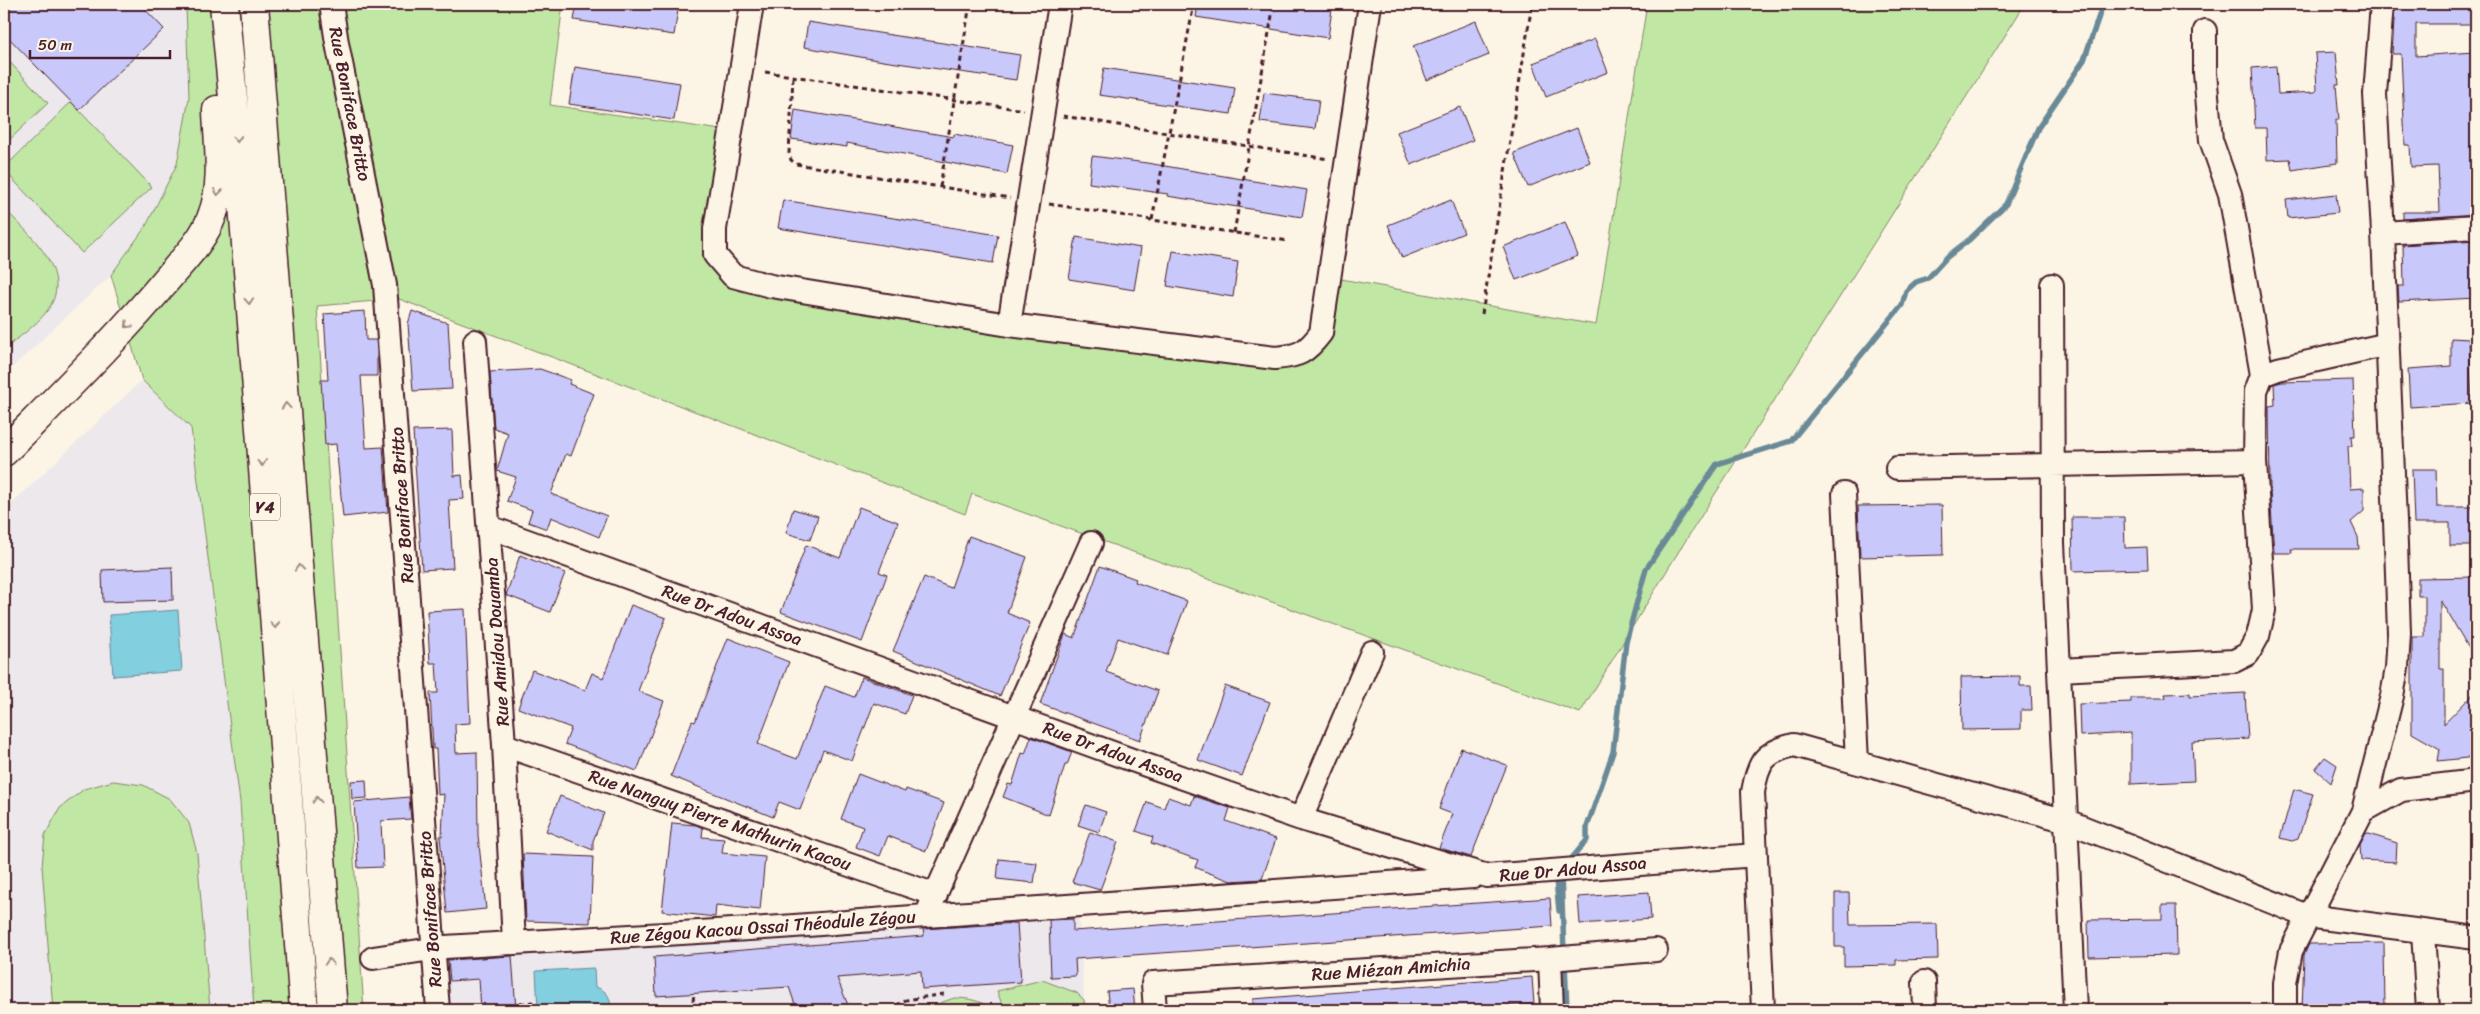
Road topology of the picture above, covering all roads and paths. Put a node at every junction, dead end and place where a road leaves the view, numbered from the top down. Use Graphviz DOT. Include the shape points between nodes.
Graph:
graph roads {
  1 [pos="214,4"];
  2 [pos="224,4"];
  3 [pos="254,4"];
  4 [pos="331,4"];
  5 [pos="752,4"];
  6 [pos="970,4"];
  7 [pos="1060,4"];
  8 [pos="1194,4"];
  9 [pos="1274,4"];
  10 [pos="1370,4"];
  11 [pos="1532,4"];
  12 [pos="2382,4"];
  13 [pos="2205,30"];
  14 [pos="793,77"];
  15 [pos="940,187"];
  16 [pos="1029,201"];
  17 [pos="1152,220"];
  18 [pos="2476,227"];
  19 [pos="1234,233"];
  20 [pos="2383,233"];
  21 [pos="1288,241"];
  22 [pos="2052,285"];
  23 [pos="1482,314"];
  24 [pos="1009,325"];
  25 [pos="475,341"];
  26 [pos="2388,344"];
  27 [pos="2262,375"];
  28 [pos="4,452"];
  29 [pos="2255,461"];
  30 [pos="2054,467"];
  31 [pos="1897,468"];
  32 [pos="1844,494"];
  33 [pos="489,527"];
  34 [pos="1091,543"];
  35 [pos="1372,652"];
  36 [pos="2059,670"];
  37 [pos="1015,716"];
  38 [pos="504,745"];
  39 [pos="1857,762"];
  40 [pos="2476,781"];
  41 [pos="2363,811"];
  42 [pos="1301,819"];
  43 [pos="2066,821"];
  44 [pos="1756,855"];
  45 [pos="1487,876"];
  46 [pos="936,895"];
  47 [pos="926,916"];
  48 [pos="2307,916"];
  49 [pos="2423,933"];
  50 [pos="2476,938"];
  51 [pos="514,943"];
  52 [pos="434,948"];
  53 [pos="1656,950"];
  54 [pos="373,958"];
  55 [pos="1550,959"];
  56 [pos="1924,982"];
  57 [pos="694,993"];
  58 [pos="944,994"];
  59 [pos="533,1002"];
  60 [pos="304,1010"];
  61 [pos="333,1010"];
  62 [pos="438,1010"];
  63 [pos="517,1010"];
  64 [pos="692,1010"];
  65 [pos="888,1010"];
  66 [pos="1155,1010"];
  67 [pos="1552,1010"];
  68 [pos="1762,1010"];
  69 [pos="1925,1010"];
  70 [pos="2075,1010"];
  71 [pos="2285,1010"];
  72 [pos="2428,1010"];
  1 -- 28 [label="highway, one-way" via="219,180 212,217 197,242 130,323"];
  2 -- 60 [label="highway, Y4, one-way" via="242,191"];
  61 -- 3 [label="highway, Y4, one-way"];
  4 -- 52 [label="street, Rue Boniface Britto" via="385,285"];
  5 -- 24 [label="street" via="715,230 714,255 733,276 771,286"];
  6 -- 15 [label="path"];
  7 -- 16 [label="street"];
  8 -- 17 [label="path"];
  9 -- 19 [label="path"];
  10 -- 24 [label="street" via="1321,333 1309,349 1295,357 1275,358"];
  11 -- 23 [label="path"];
  12 -- 20 [label="street" via="2375,94"];
  13 -- 27 [label="street" via="2211,140 2230,194"];
  14 -- 15 [label="path" via="789,153 796,164"];
  15 -- 16 [label="path"];
  16 -- 17 [label="path"];
  16 -- 24 [label="street"];
  17 -- 19 [label="path"];
  18 -- 20 [label="street"];
  19 -- 21 [label="path"];
  20 -- 26 [label="street"];
  22 -- 30 [label="street"];
  25 -- 33 [label="street, Rue Amidou Douamba"];
  26 -- 27 [label="street" via="2278,368"];
  26 -- 41 [label="street" via="2399,633 2392,696"];
  27 -- 29 [label="street" via="2256,391"];
  29 -- 30 [label="street"];
  29 -- 36 [label="street" via="2264,610 2258,636 2248,654 2234,661"];
  30 -- 31 [label="street"];
  30 -- 36 [label="street" via="2053,543"];
  32 -- 39 [label="street"];
  33 -- 37 [label="street, Rue Dr Adou Assoa"];
  33 -- 38 [label="street, Rue Amidou Douamba"];
  34 -- 37 [label="street, Rue Zégou Kacou Ossai Théodule Zégou"];
  35 -- 42 [label="street"];
  36 -- 43 [label="street"];
  37 -- 42 [label="street, Rue Dr Adou Assoa"];
  37 -- 46 [label="street, Rue Zégou Kacou Ossai Théodule Zégou"];
  38 -- 46 [label="street, Rue Nanguy Pierre Mathurin Kacou"];
  38 -- 51 [label="street, Rue Amidou Douamba"];
  39 -- 43 [label="street"];
  39 -- 44 [label="street" via="1794,745 1775,750 1756,769 1753,792"];
  40 -- 41 [label="street" via="2401,790"];
  41 -- 48 [label="street"];
  42 -- 45 [label="street, Rue Dr Adou Assoa"];
  43 -- 48 [label="street"];
  43 -- 70 [label="street"];
  44 -- 45 [label="street, Rue Dr Adou Assoa"];
  44 -- 68 [label="street"];
  45 -- 47 [label="street"];
  46 -- 47 [label="street, Rue Zégou Kacou Ossai Théodule Zégou"];
  47 -- 51 [label="street, Rue Zégou Kacou Ossai Théodule Zégou"];
  48 -- 49 [label="street"];
  48 -- 71 [label="street" via="2291,951 2285,982"];
  49 -- 50 [label="street"];
  49 -- 72 [label="street"];
  51 -- 52 [label="street, Rue Zégou Kacou Ossai Théodule Zégou"];
  52 -- 54 [label="street, Rue Zégou Kacou Ossai Théodule Zégou"];
  52 -- 62 [label="street, Rue Boniface Britto"];
  53 -- 55 [label="street, Rue Miézan Amichia"];
  55 -- 66 [label="street, Rue Miézan Amichia" via="1153,984"];
  55 -- 67 [label="street"];
  56 -- 69 [label="street"];
  57 -- 64 [label="path"];
  58 -- 65 [label="path" via="906,1000"];
  59 -- 63 [label="path" via="517,1004"];
}
